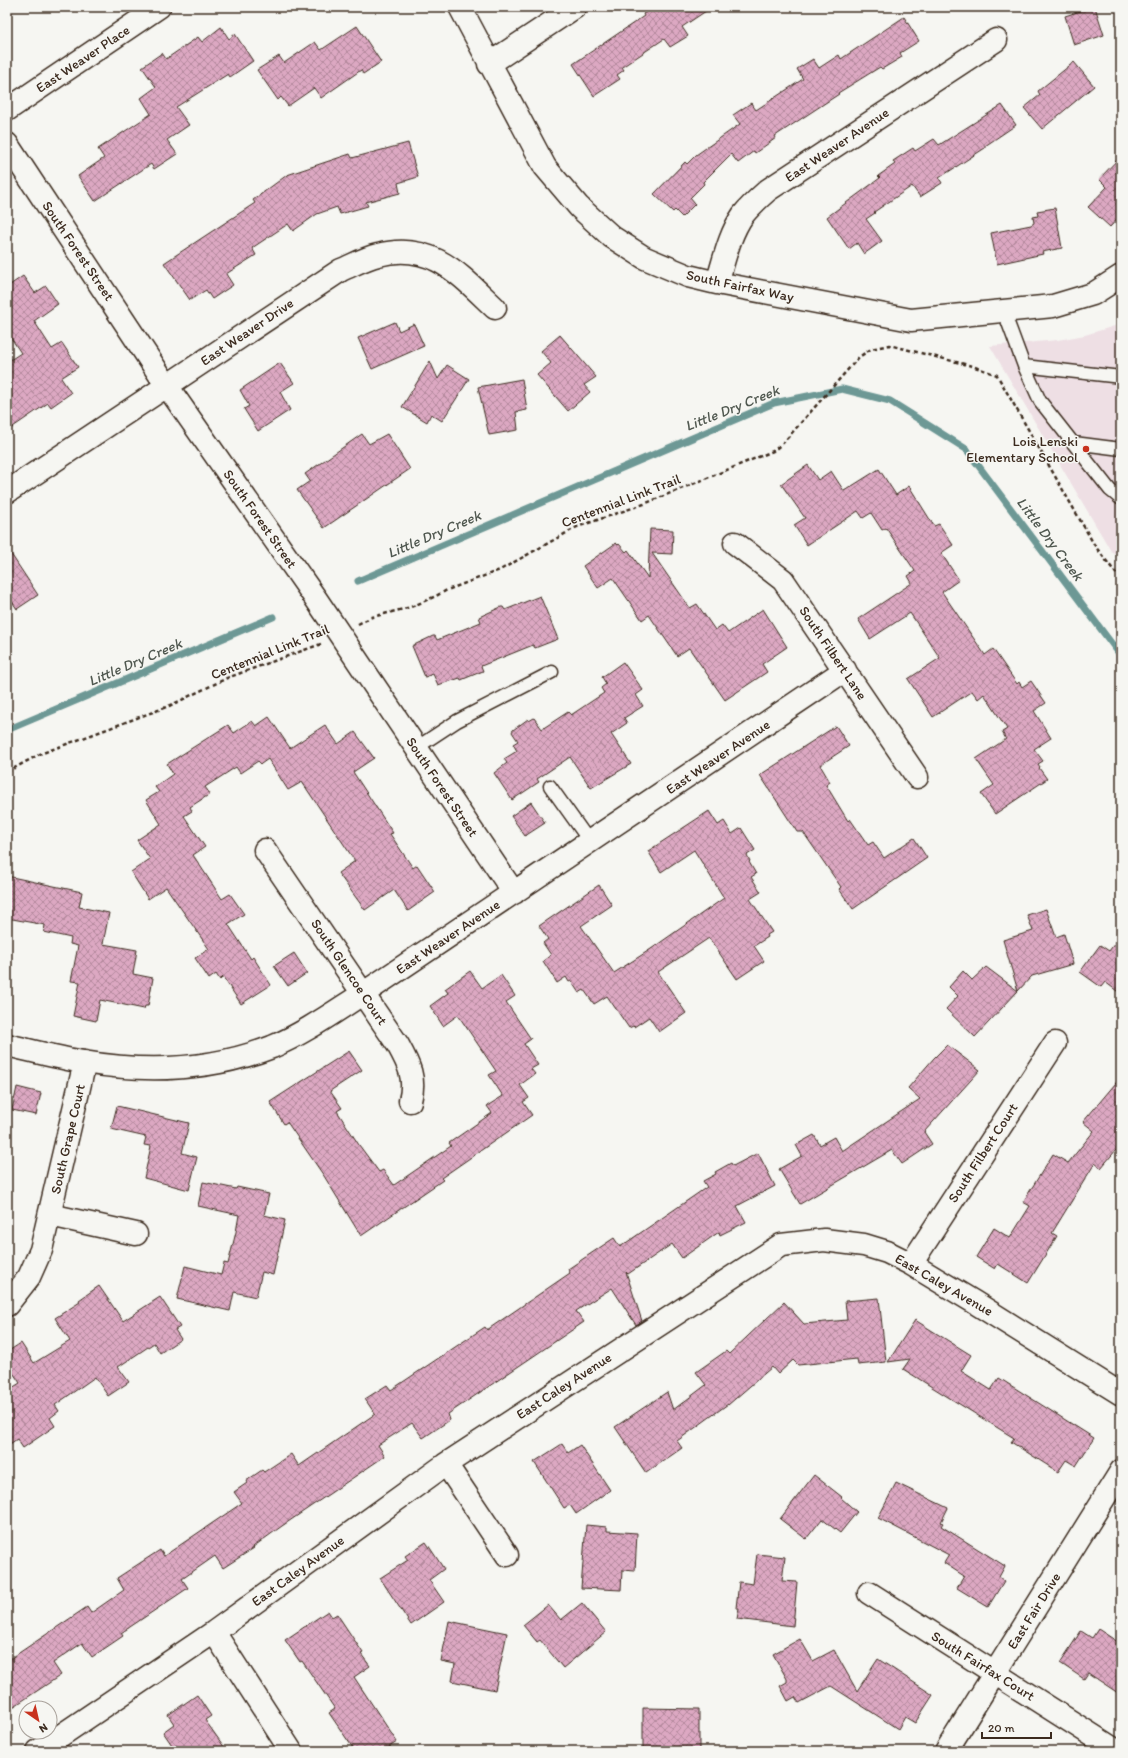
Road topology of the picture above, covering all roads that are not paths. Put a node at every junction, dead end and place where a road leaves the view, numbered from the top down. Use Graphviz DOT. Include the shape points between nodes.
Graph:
graph roads {
  1 [pos="159,7"];
  2 [pos="460,7"];
  3 [pos="575,7"];
  4 [pos="996,40"];
  5 [pos="489,64"];
  6 [pos="7,110"];
  7 [pos="7,144"];
  8 [pos="1121,276"];
  9 [pos="717,283"];
  10 [pos="495,308"];
  11 [pos="1004,312"];
  12 [pos="1024,366"];
  13 [pos="1121,377"];
  14 [pos="167,386"];
  15 [pos="1074,443"];
  16 [pos="1121,449"];
  17 [pos="7,492"];
  18 [pos="1121,499"];
  19 [pos="734,543"];
  20 [pos="845,670"];
  21 [pos="552,672"];
  22 [pos="416,748"];
  23 [pos="917,777"];
  24 [pos="550,786"];
  25 [pos="590,842"];
  26 [pos="265,850"];
  27 [pos="514,893"];
  28 [pos="364,993"];
  29 [pos="1056,1043"];
  30 [pos="7,1045"];
  31 [pos="85,1062"];
  32 [pos="410,1101"];
  33 [pos="50,1215"];
  34 [pos="136,1234"];
  35 [pos="911,1264"];
  36 [pos="7,1305"];
  37 [pos="1121,1394"];
  38 [pos="446,1464"];
  39 [pos="1121,1471"];
  40 [pos="508,1555"];
  41 [pos="869,1593"];
  42 [pos="214,1632"];
  43 [pos="995,1674"];
  44 [pos="38,1751"];
  45 [pos="291,1751"];
  46 [pos="946,1751"];
  47 [pos="1117,1751"];
  1 -- 6 [label="street, East Weaver Place"];
  2 -- 5 [label="street, South Fairfax Way"];
  3 -- 5 [label="street"];
  4 -- 9 [label="street, East Weaver Avenue" via="768,190 742,217 729,245"];
  5 -- 9 [label="street, South Fairfax Way" via="545,167 579,207 612,237 645,258 688,276"];
  7 -- 14 [label="street, South Forest Street"];
  8 -- 11 [label="street, South Fairfax Way" via="1093,294 1053,306"];
  9 -- 11 [label="street, South Fairfax Way" via="911,320"];
  10 -- 14 [label="street, East Weaver Drive" via="446,264 428,256 398,251 377,255 341,270"];
  11 -- 12 [label="lane"];
  12 -- 13 [label="lane"];
  12 -- 15 [label="lane" via="1040,401"];
  14 -- 17 [label="street, East Weaver Drive"];
  14 -- 22 [label="street, South Forest Street"];
  15 -- 16 [label="lane"];
  15 -- 18 [label="lane" via="1110,490"];
  19 -- 20 [label="street, South Filbert Lane" via="783,580"];
  20 -- 23 [label="street, South Filbert Lane"];
  20 -- 25 [label="street, East Weaver Avenue"];
  21 -- 22 [label="lane" via="456,721"];
  22 -- 27 [label="street, South Forest Street"];
  24 -- 25 [label="lane"];
  25 -- 27 [label="street, East Weaver Avenue"];
  26 -- 28 [label="street, South Glencoe Court"];
  27 -- 28 [label="street, East Weaver Avenue"];
  28 -- 31 [label="street, East Weaver Avenue" via="307,1030 242,1058 213,1064 154,1069"];
  28 -- 32 [label="street, South Glencoe Court" via="408,1065 413,1080"];
  29 -- 35 [label="street, South Filbert Court"];
  30 -- 31 [label="street, East Weaver Avenue"];
  31 -- 33 [label="street, South Grape Court"];
  33 -- 34 [label="street"];
  33 -- 36 [label="street, South Grape Court" via="41,1250 29,1278"];
  35 -- 37 [label="street, East Caley Avenue"];
  35 -- 38 [label="street, East Caley Avenue" via="887,1252 864,1245 824,1240 781,1246"];
  38 -- 40 [label="street"];
  38 -- 42 [label="street, East Caley Avenue"];
  39 -- 43 [label="street, East Fair Drive"];
  41 -- 43 [label="street, South Fairfax Court"];
  42 -- 44 [label="street, East Caley Avenue"];
  42 -- 45 [label="street"];
  43 -- 46 [label="street, East Fair Drive"];
  43 -- 47 [label="street, South Fairfax Court"];
}
